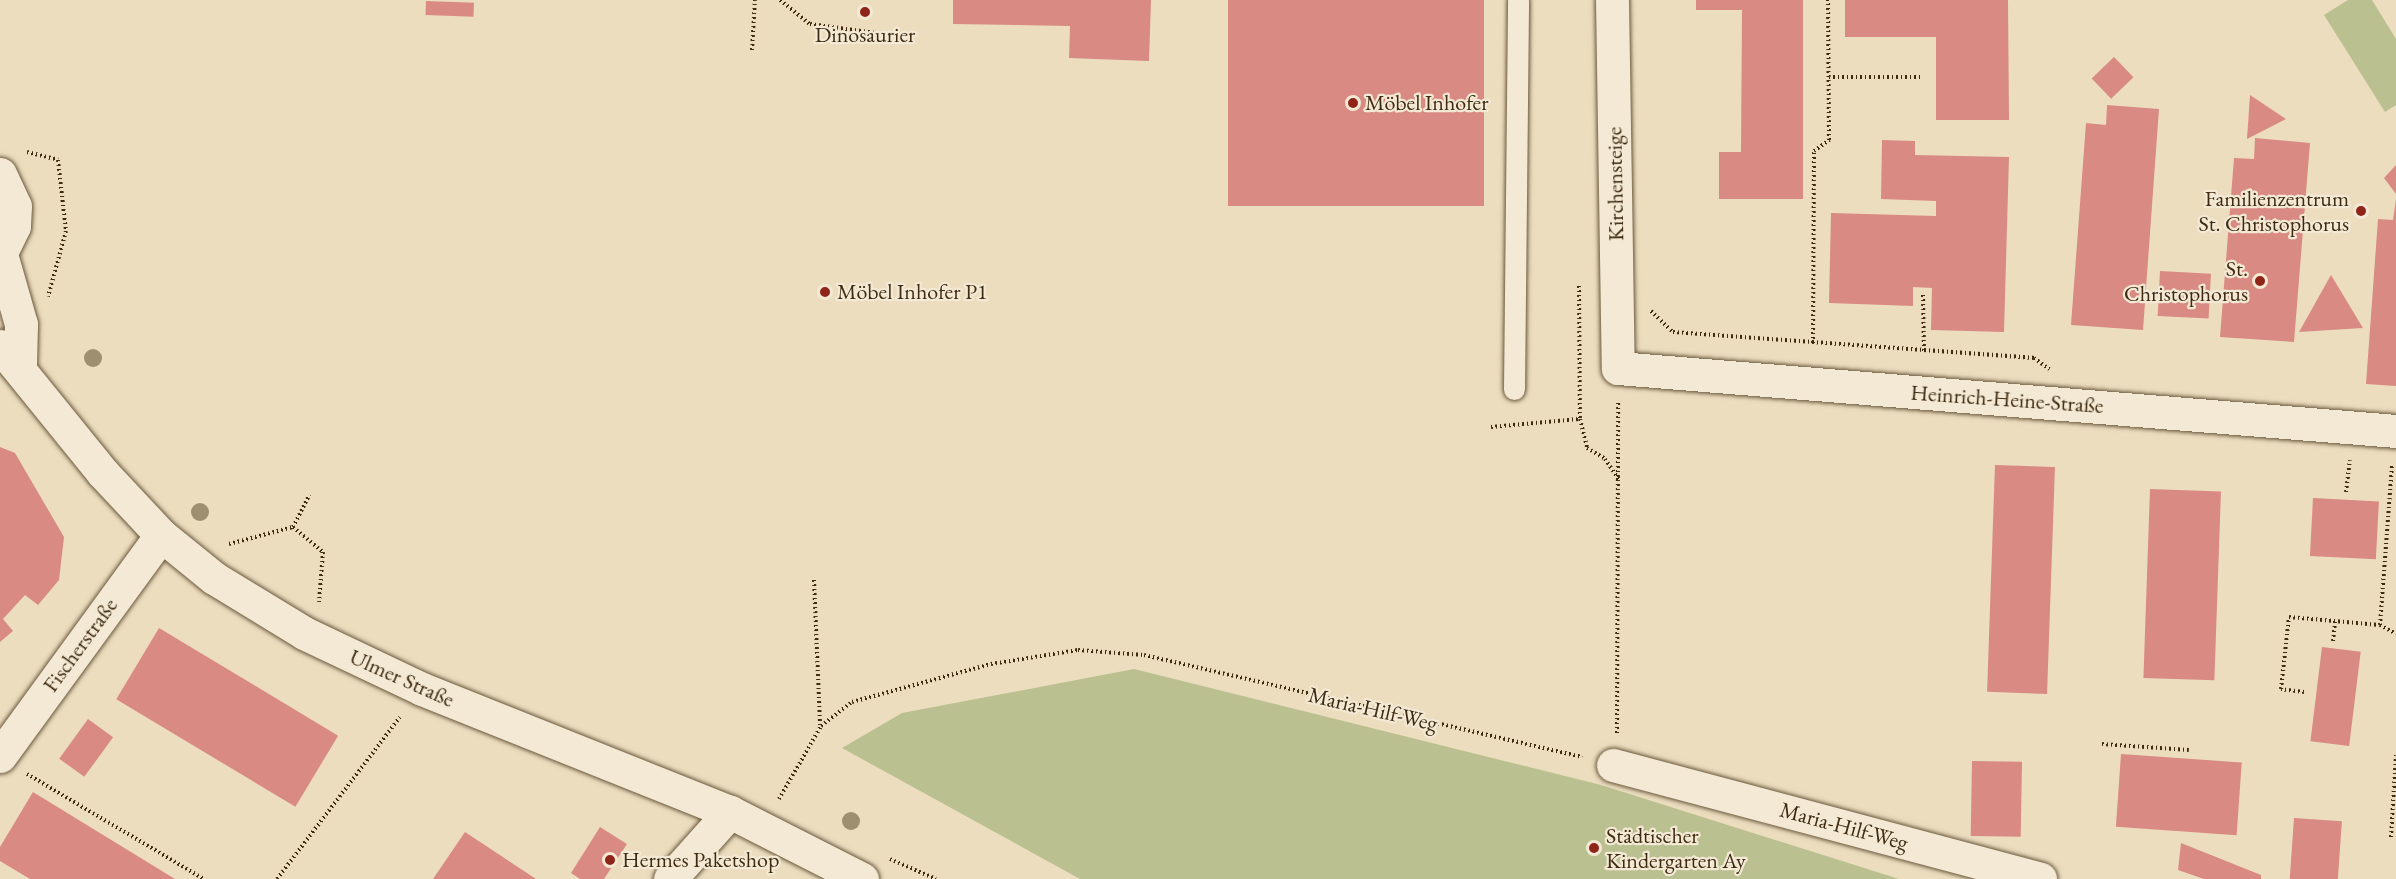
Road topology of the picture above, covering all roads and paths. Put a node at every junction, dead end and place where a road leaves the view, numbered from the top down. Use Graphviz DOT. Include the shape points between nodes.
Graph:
graph roads {
  1 [pos="755,0"];
  2 [pos="780,0"];
  3 [pos="1518,0"];
  4 [pos="1612,0"];
  5 [pos="1828,0"];
  6 [pos="891,35"];
  7 [pos="752,50"];
  8 [pos="1829,77"];
  9 [pos="1921,77"];
  10 [pos="0,174"];
  11 [pos="1,254"];
  12 [pos="1617,294"];
  13 [pos="1579,295"];
  14 [pos="1923,295"];
  15 [pos="1813,343"];
  16 [pos="1924,352"];
  17 [pos="10,356"];
  18 [pos="1618,368"];
  19 [pos="1813,384"];
  20 [pos="1514,389"];
  21 [pos="2052,403"];
  22 [pos="1580,419"];
  23 [pos="1491,427"];
  24 [pos="2395,431"];
  25 [pos="309,495"];
  26 [pos="293,527"];
  27 [pos="161,535"];
  28 [pos="214,578"];
  29 [pos="814,580"];
  30 [pos="2335,621"];
  31 [pos="2380,625"];
  32 [pos="304,633"];
  33 [pos="2396,634"];
  34 [pos="2333,641"];
  35 [pos="422,689"];
  36 [pos="2304,692"];
  37 [pos="820,726"];
  38 [pos="2102,744"];
  39 [pos="2189,750"];
  40 [pos="2396,755"];
  41 [pos="10,763"];
  42 [pos="1613,765"];
  43 [pos="765,799"];
  44 [pos="776,803"];
  45 [pos="784,807"];
  46 [pos="730,812"];
  47 [pos="2391,837"];
  48 [pos="873,868"];
  49 [pos="204,879"];
  50 [pos="278,879"];
  51 [pos="670,879"];
  52 [pos="936,879"];
  53 [pos="2040,879"];
  1 -- 7 [label="path"];
  2 -- 6 [label="path" via="810,24"];
  3 -- 20 [label="lane"];
  4 -- 12 [label="street, Kirchensteige"];
  5 -- 8 [label="path"];
  8 -- 9 [label="path"];
  8 -- 15 [label="path" via="1829,140 1814,152"];
  10 -- 11 [label="street" via="15,206 14,226"];
  11 -- 17 [label="street, Ulmer Straße" via="21,324"];
  12 -- 13 [label="path"];
  12 -- 15 [label="path" via="1632,293 1673,332"];
  12 -- 18 [label="street, Kirchensteige"];
  14 -- 16 [label="path"];
  15 -- 16 [label="path"];
  15 -- 19 [label="path"];
  16 -- 21 [label="path" via="2034,358 2052,373"];
  17 -- 27 [label="street, Ulmer Straße" via="50,414"];
  18 -- 19 [label="street, Heinrich-Heine-Straße"];
  18 -- 42 [label="path" via="1618,724"];
  19 -- 21 [label="street, Heinrich-Heine-Straße"];
  21 -- 24 [label="street, Heinrich-Heine-Straße"];
  22 -- 23 [label="path"];
  24 -- 31 [label="path"];
  25 -- 26 [label="path"];
  26 -- 28 [label="path" via="229,544"];
  26 -- 32 [label="path" via="323,552 320,600"];
  27 -- 28 [label="street, Ulmer Straße"];
  27 -- 41 [label="street, Fischerstraße"];
  28 -- 32 [label="street, Ulmer Straße"];
  29 -- 37 [label="path"];
  30 -- 31 [label="path"];
  30 -- 34 [label="path"];
  30 -- 36 [label="path" via="2289,617 2282,689"];
  31 -- 33 [label="path"];
  32 -- 35 [label="street, Ulmer Straße"];
  35 -- 46 [label="street, Ulmer Straße"];
  35 -- 50 [label="path"];
  37 -- 42 [label="path, Maria-Hilf-Weg" via="852,702 991,664 1042,654 1118,651"];
  37 -- 44 [label="path, Maria-Hilf-Weg"];
  38 -- 39 [label="path"];
  40 -- 47 [label="path"];
  41 -- 49 [label="path"];
  42 -- 53 [label="street, Maria-Hilf-Weg"];
  43 -- 44 [label="path"];
  44 -- 45 [label="path"];
  46 -- 48 [label="street, Ulmer Straße"];
  46 -- 51 [label="street"];
  48 -- 52 [label="path"];
}
